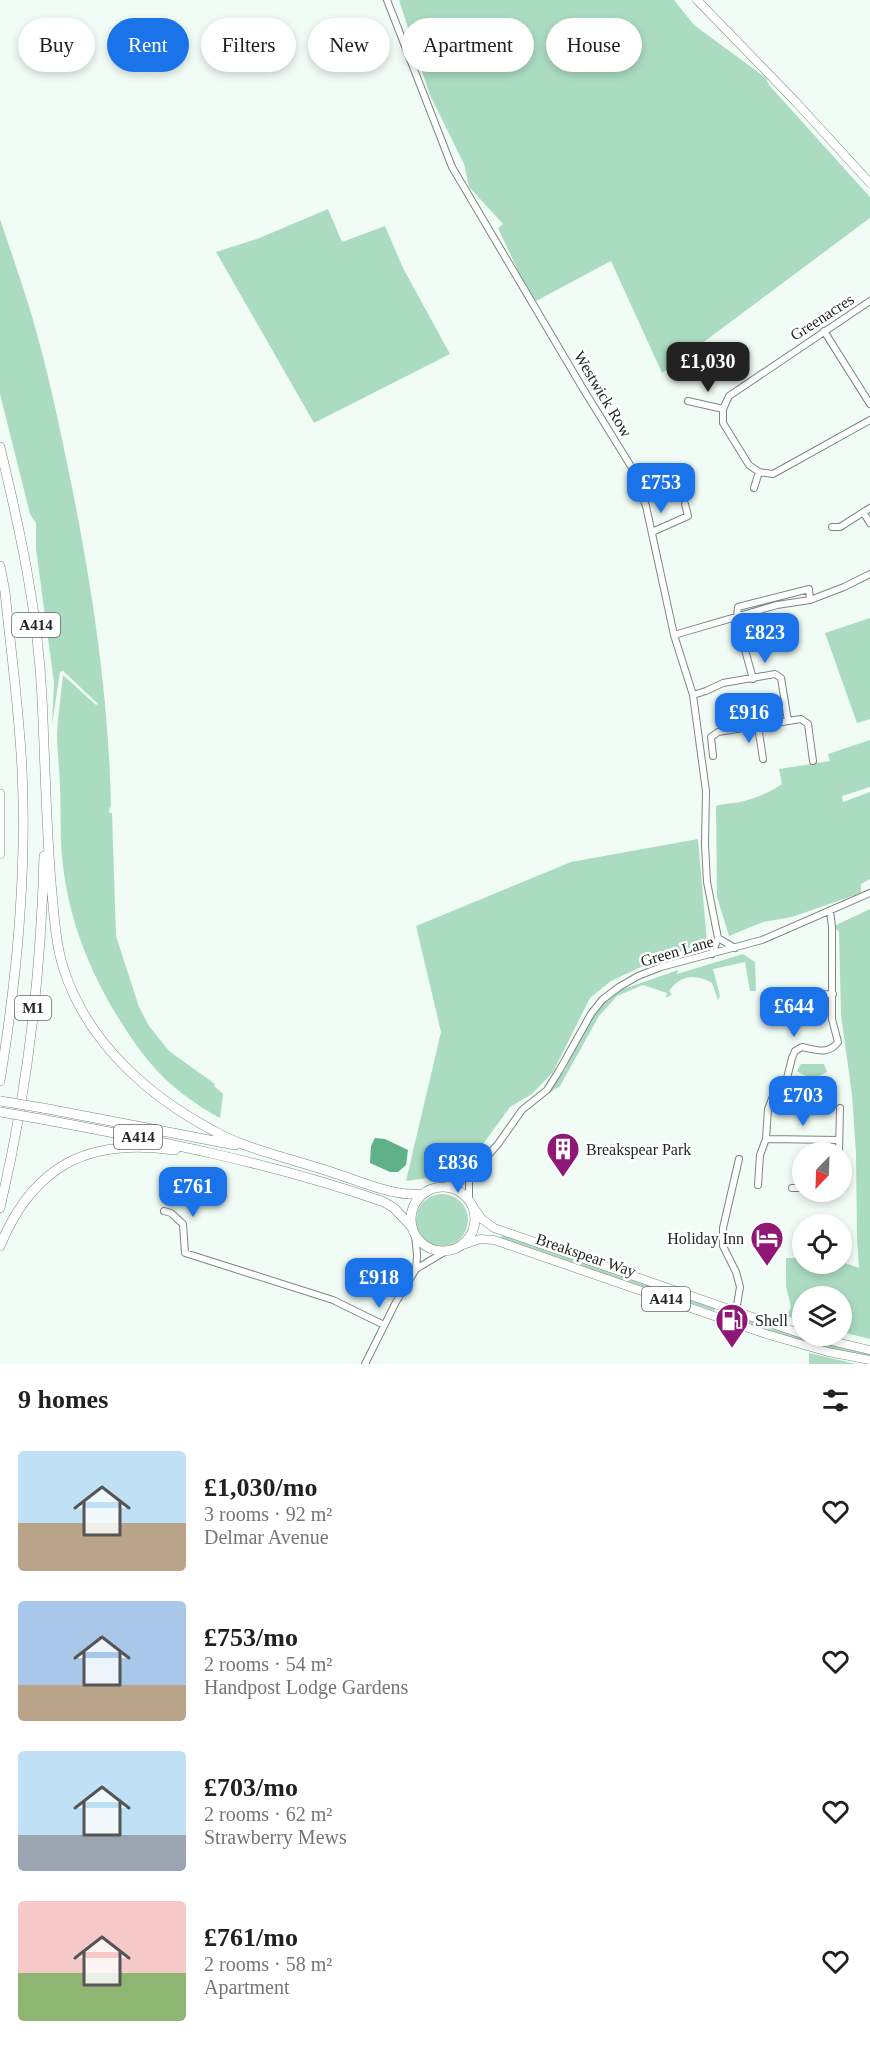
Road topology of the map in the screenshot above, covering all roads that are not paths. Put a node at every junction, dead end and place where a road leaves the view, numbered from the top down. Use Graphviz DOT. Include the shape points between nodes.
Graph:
graph roads {
  1 [pos="387,0"];
  2 [pos="697,0"];
  3 [pos="870,183"];
  4 [pos="870,301"];
  5 [pos="824,331"];
  6 [pos="688,401"];
  7 [pos="870,404"];
  8 [pos="723,409"];
  9 [pos="870,420"];
  10 [pos="0,447"];
  11 [pos="759,472"];
  12 [pos="754,488"];
  13 [pos="685,504"];
  14 [pos="870,508"];
  15 [pos="863,512"];
  16 [pos="870,523"];
  17 [pos="832,527"];
  18 [pos="652,532"];
  19 [pos="0,566"];
  20 [pos="870,574"];
  21 [pos="810,600"];
  22 [pos="776,601"];
  23 [pos="739,628"];
  24 [pos="674,635"];
  25 [pos="753,678"];
  26 [pos="693,695"];
  27 [pos="788,721"];
  28 [pos="758,726"];
  29 [pos="713,756"];
  30 [pos="763,759"];
  31 [pos="813,761"];
  32 [pos="0,794"];
  33 [pos="45,806"];
  34 [pos="0,854"];
  35 [pos="870,893"];
  36 [pos="830,911"];
  37 [pos="718,938"];
  38 [pos="735,948"];
  39 [pos="712,954"];
  40 [pos="833,994"];
  41 [pos="772,1015"];
  42 [pos="0,1081"];
  43 [pos="782,1085"];
  44 [pos="802,1090"];
  45 [pos="0,1101"];
  46 [pos="840,1108"];
  47 [pos="0,1112"];
  48 [pos="766,1139"];
  49 [pos="839,1140"];
  50 [pos="256,1149"];
  51 [pos="235,1157"];
  52 [pos="739,1159"];
  53 [pos="470,1177"];
  54 [pos="758,1185"];
  55 [pos="439,1188"];
  56 [pos="423,1194"];
  57 [pos="471,1203"];
  58 [pos="0,1208"];
  59 [pos="164,1211"];
  60 [pos="414,1231"];
  61 [pos="463,1245"];
  62 [pos="0,1246"];
  63 [pos="446,1251"];
  64 [pos="416,1269"];
  65 [pos="736,1311"];
  66 [pos="384,1325"];
  67 [pos="792,1330"];
  68 [pos="852,1346"];
  69 [pos="870,1350"];
  70 [pos="870,1360"];
  71 [pos="365,1364"];
  1 -- 18 [label="street, Westwick Row" via="452,167 632,468"];
  2 -- 3 [label="main road"];
  4 -- 5 [label="street, Greenacres"];
  5 -- 7 [label="street"];
  5 -- 8 [label="street, Greenacres" via="729,396"];
  6 -- 8 [label="street"];
  8 -- 11 [label="street" via="723,423 749,465"];
  9 -- 11 [label="street" via="772,474"];
  10 -- 33 [label="highway, A414" via="34,612 42,697"];
  11 -- 12 [label="street"];
  13 -- 18 [label="street" via="688,516"];
  14 -- 15 [label="street"];
  15 -- 16 [label="street"];
  15 -- 17 [label="street" via="840,528"];
  18 -- 24 [label="street, Westwick Row"];
  19 -- 42 [label="highway, M1" via="22,770 19,939"];
  20 -- 21 [label="street"];
  21 -- 22 [label="street"];
  21 -- 22 [label="street" via="809,589"];
  22 -- 24 [label="street" via="738,607 736,616"];
  23 -- 25 [label="street"];
  24 -- 26 [label="street, Westwick Row"];
  25 -- 26 [label="street" via="723,683"];
  25 -- 27 [label="street" via="775,674 781,678"];
  26 -- 37 [label="street, Westwick Row" via="706,791 708,882"];
  27 -- 28 [label="street"];
  27 -- 31 [label="street" via="801,719 808,724"];
  28 -- 29 [label="street" via="718,732 711,737"];
  28 -- 30 [label="street"];
  32 -- 34 [label="highway"];
  33 -- 50 [label="highway, A414" via="60,955 93,1030 113,1056 159,1097 215,1132"];
  33 -- 58 [label="highway, M1" via="37,971 27,1061"];
  35 -- 36 [label="street, Green Lane"];
  36 -- 38 [label="street, Green Lane"];
  36 -- 40 [label="street"];
  37 -- 38 [label="street"];
  37 -- 39 [label="street"];
  38 -- 39 [label="street, Green Lane"];
  39 -- 53 [label="street, Green Lane" via="638,976 602,1000 547,1090 522,1110"];
  40 -- 41 [label="street" via="776,996"];
  40 -- 43 [label="street" via="832,1019 838,1042 827,1051 802,1047 795,1051"];
  43 -- 44 [label="street"];
  43 -- 48 [label="street" via="775,1091 768,1109"];
  45 -- 50 [label="highway, bridge"];
  46 -- 49 [label="street"];
  47 -- 51 [label="highway, A414, bridge"];
  48 -- 49 [label="street"];
  48 -- 54 [label="street" via="760,1155"];
  50 -- 56 [label="highway, A414" via="403,1195"];
  51 -- 60 [label="highway, A414" via="384,1202"];
  51 -- 62 [label="highway" via="150,1147 91,1153 57,1168 37,1186 21,1206"];
  52 -- 65 [label="street" via="722,1238 740,1287"];
  53 -- 55 [label="street"];
  53 -- 57 [label="street"];
  55 -- 56 [label="highway"];
  55 -- 57 [label="highway" via="460,1192"];
  56 -- 60 [label="highway" via="412,1213"];
  57 -- 61 [label="highway" via="475,1214 473,1231"];
  57 -- 65 [label="main road, Breakspear Way / A414" via="494,1228"];
  59 -- 66 [label="street" via="183,1224 185,1252 333,1300"];
  60 -- 63 [label="highway" via="428,1247"];
  60 -- 64 [label="street"];
  61 -- 63 [label="highway"];
  61 -- 70 [label="main road, Breakspear Way / A414" via="480,1239 494,1240 763,1333"];
  63 -- 64 [label="street"];
  64 -- 66 [label="street"];
  65 -- 67 [label="main road, Breakspear Way / A414"];
  66 -- 71 [label="street"];
  68 -- 69 [label="main road, Breakspear Way / A414"];
}
